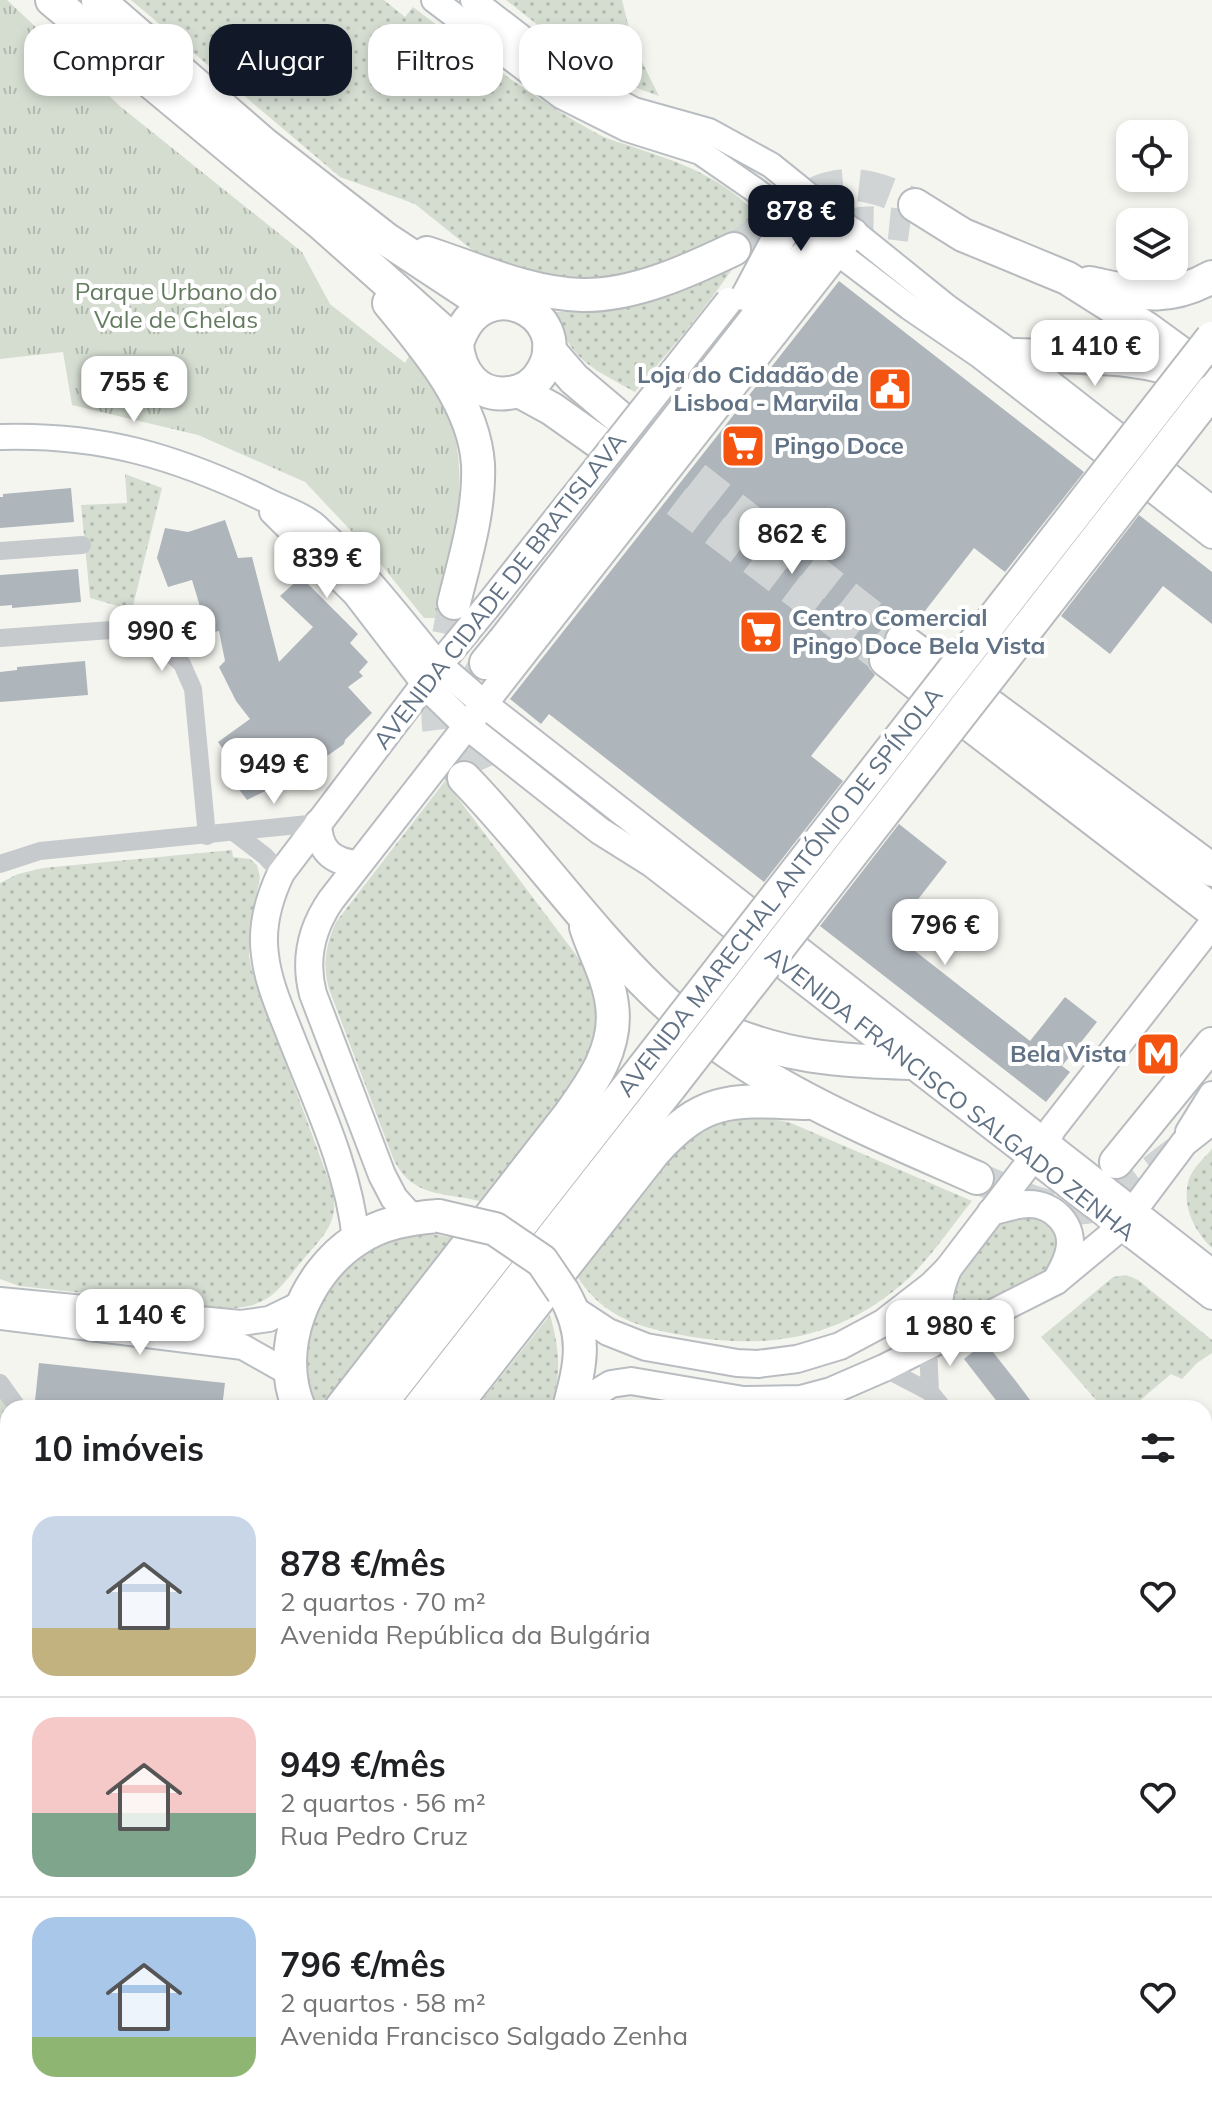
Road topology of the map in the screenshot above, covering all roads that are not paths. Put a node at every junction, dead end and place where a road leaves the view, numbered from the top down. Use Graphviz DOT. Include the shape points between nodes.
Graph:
graph roads {
  1 [pos="52,0"];
  2 [pos="98,0"];
  3 [pos="434,0"];
  4 [pos="473,0"];
  5 [pos="796,215"];
  6 [pos="912,215"];
  7 [pos="323,225"];
  8 [pos="386,239"];
  9 [pos="846,241"];
  10 [pos="734,249"];
  11 [pos="805,257"];
  12 [pos="1212,277"];
  13 [pos="1067,278"];
  14 [pos="486,305"];
  15 [pos="749,317"];
  16 [pos="1212,338"];
  17 [pos="457,344"];
  18 [pos="549,350"];
  19 [pos="1015,355"];
  20 [pos="1212,376"];
  21 [pos="1212,384"];
  22 [pos="519,391"];
  23 [pos="1212,391"];
  24 [pos="620,418"];
  25 [pos="0,437"];
  26 [pos="600,443"];
  27 [pos="1212,509"];
  28 [pos="1212,536"];
  29 [pos="82,545"];
  30 [pos="0,551"];
  31 [pos="454,603"];
  32 [pos="0,638"];
  33 [pos="505,653"];
  34 [pos="432,675"];
  35 [pos="484,704"];
  36 [pos="467,726"];
  37 [pos="474,773"];
  38 [pos="318,823"];
  39 [pos="235,833"];
  40 [pos="207,836"];
  41 [pos="0,864"];
  42 [pos="358,864"];
  43 [pos="1212,870"];
  44 [pos="281,873"];
  45 [pos="1212,910"];
  46 [pos="582,916"];
  47 [pos="1212,924"];
  48 [pos="654,993"];
  49 [pos="1212,1044"];
  50 [pos="911,1063"];
  51 [pos="1212,1095"];
  52 [pos="809,1103"];
  53 [pos="1212,1121"];
  54 [pos="1184,1143"];
  55 [pos="1039,1150"];
  56 [pos="1116,1162"];
  57 [pos="977,1178"];
  58 [pos="991,1212"];
  59 [pos="426,1217"];
  60 [pos="1127,1219"];
  61 [pos="356,1240"];
  62 [pos="948,1269"];
  63 [pos="1212,1273"];
  64 [pos="1056,1281"];
  65 [pos="1212,1296"];
  66 [pos="568,1300"];
  67 [pos="304,1302"];
  68 [pos="0,1317"];
  69 [pos="963,1329"];
  70 [pos="928,1347"];
  71 [pos="884,1368"];
  72 [pos="0,1383"];
  73 [pos="930,1392"];
  74 [pos="292,1396"];
  75 [pos="822,1399"];
  76 [pos="12,1400"];
  77 [pos="347,1400"];
  78 [pos="383,1400"];
  79 [pos="425,1400"];
  80 [pos="459,1400"];
  81 [pos="572,1400"];
  82 [pos="584,1400"];
  83 [pos="733,1400"];
  84 [pos="792,1400"];
  85 [pos="936,1400"];
  1 -- 7 [label="highway"];
  2 -- 8 [label="highway" via="264,144"];
  3 -- 5 [label="street" via="561,96 627,129 700,152"];
  4 -- 5 [label="street" via="574,78 634,110 709,131 771,165"];
  5 -- 9 [label="street"];
  5 -- 15 [label="highway"];
  6 -- 13 [label="highway"];
  7 -- 17 [label="highway"];
  7 -- 31 [label="highway" via="430,356 470,428 478,461 477,489"];
  8 -- 10 [label="highway" via="513,281 580,295 634,287"];
  8 -- 14 [label="highway"];
  9 -- 15 [label="main road, AVENIDA CIDADE DE BRATISLAVA"];
  9 -- 19 [label="street"];
  9 -- 28 [label="street" via="909,307"];
  11 -- 15 [label="highway"];
  12 -- 13 [label="highway" via="1162,295"];
  13 -- 20 [label="highway"];
  14 -- 17 [label="highway" via="467,321"];
  14 -- 18 [label="highway" via="516,304 530,311 548,335"];
  15 -- 33 [label="highway, bridge" via="551,555"];
  15 -- 34 [label="main road, AVENIDA CIDADE DE BRATISLAVA, bridge"];
  16 -- 78 [label="highway, AVENIDA MARECHAL ANTÓNIO DE SPÍNOLA, bridge"];
  17 -- 22 [label="highway" via="470,380 493,393"];
  18 -- 22 [label="highway" via="540,375"];
  18 -- 24 [label="highway"];
  19 -- 21 [label="highway" via="1139,361 1169,366"];
  19 -- 27 [label="street"];
  22 -- 26 [label="highway"];
  23 -- 79 [label="highway, AVENIDA MARECHAL ANTÓNIO DE SPÍNOLA, bridge"];
  25 -- 34 [label="street" via="45,436 134,448 253,494"];
  29 -- 30 [label="street"];
  32 -- 40 [label="street" via="125,629 154,638 182,664 193,689"];
  33 -- 35 [label="main road"];
  34 -- 35 [label="main road, AVENIDA FRANCISCO SALGADO ZENHA"];
  34 -- 36 [label="main road, AVENIDA FRANCISCO SALGADO ZENHA"];
  34 -- 38 [label="main road, AVENIDA CIDADE DE BRATISLAVA"];
  35 -- 36 [label="main road"];
  35 -- 55 [label="main road, AVENIDA FRANCISCO SALGADO ZENHA"];
  36 -- 42 [label="main road"];
  36 -- 50 [label="main road, AVENIDA FRANCISCO SALGADO ZENHA"];
  37 -- 46 [label="highway" via="496,811"];
  38 -- 39 [label="street"];
  38 -- 42 [label="main road" via="327,854 341,863"];
  38 -- 44 [label="main road, AVENIDA CIDADE DE BRATISLAVA"];
  39 -- 40 [label="street"];
  39 -- 44 [label="street"];
  40 -- 41 [label="street" via="40,851"];
  42 -- 59 [label="main road" via="315,929 309,982 377,1164 394,1198"];
  43 -- 45 [label="highway" via="894,650"];
  44 -- 61 [label="main road, AVENIDA CIDADE DE BRATISLAVA" via="267,914 267,967 339,1161"];
  46 -- 48 [label="highway"];
  46 -- 77 [label="highway" via="612,1004 613,1026 600,1070"];
  47 -- 55 [label="main road"];
  48 -- 50 [label="highway" via="711,1025 776,1050"];
  48 -- 52 [label="highway" via="721,1048"];
  49 -- 56 [label="highway"];
  50 -- 55 [label="main road, AVENIDA FRANCISCO SALGADO ZENHA"];
  51 -- 54 [label="main road"];
  52 -- 57 [label="highway"];
  52 -- 80 [label="highway" via="745,1100 696,1114 681,1124"];
  53 -- 54 [label="main road"];
  54 -- 60 [label="main road"];
  55 -- 58 [label="main road"];
  55 -- 60 [label="main road, AVENIDA FRANCISCO SALGADO ZENHA"];
  58 -- 62 [label="main road"];
  58 -- 64 [label="main road" via="1031,1204 1057,1213 1070,1243"];
  59 -- 61 [label="highway" via="383,1226"];
  59 -- 66 [label="highway, bridge" via="495,1229 542,1261"];
  60 -- 63 [label="main road, AVENIDA FRANCISCO SALGADO ZENHA"];
  60 -- 64 [label="main road"];
  60 -- 65 [label="main road, AVENIDA FRANCISCO SALGADO ZENHA"];
  61 -- 67 [label="highway" via="330,1261"];
  62 -- 66 [label="main road" via="900,1311 862,1335 819,1353 777,1362 737,1363 646,1347 608,1332"];
  62 -- 69 [label="main road" via="939,1306 949,1322"];
  64 -- 69 [label="main road"];
  66 -- 81 [label="highway" via="581,1336"];
  67 -- 68 [label="street" via="269,1319 241,1323"];
  67 -- 74 [label="highway" via="291,1340"];
  68 -- 74 [label="street" via="243,1347"];
  69 -- 70 [label="main road"];
  70 -- 71 [label="main road"];
  70 -- 73 [label="street"];
  71 -- 73 [label="street"];
  71 -- 75 [label="main road"];
  72 -- 76 [label="street"];
  73 -- 85 [label="street"];
  75 -- 84 [label="main road"];
  82 -- 83 [label="main road" via="611,1384 631,1381"];
}
